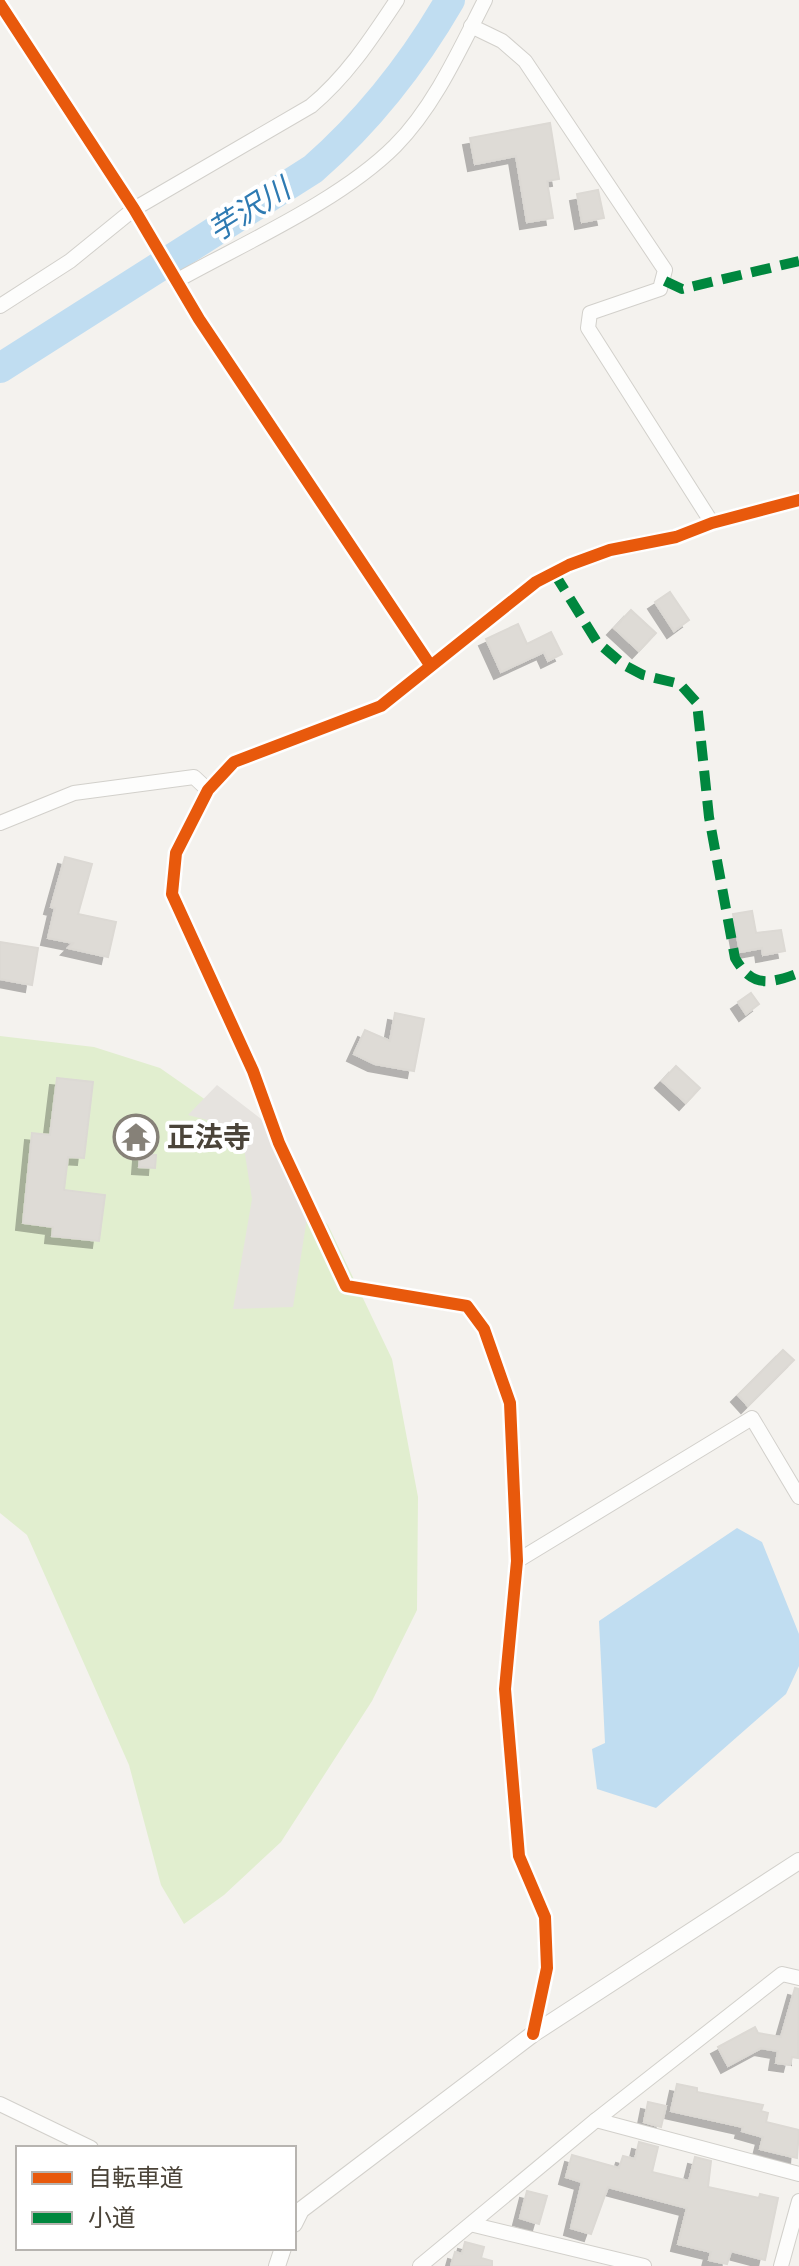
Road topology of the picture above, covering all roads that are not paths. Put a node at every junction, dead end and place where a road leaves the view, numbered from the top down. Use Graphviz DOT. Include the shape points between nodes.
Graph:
graph roads {
  1 [pos="397,0"];
  2 [pos="485,0"];
  3 [pos="0,4"];
  4 [pos="471,26"];
  5 [pos="137,216"];
  6 [pos="173,276"];
  7 [pos="0,306"];
  8 [pos="799,500"];
  9 [pos="712,523"];
  10 [pos="430,665"];
  11 [pos="208,790"];
  12 [pos="0,823"];
  13 [pos="799,1497"];
  14 [pos="517,1561"];
  15 [pos="799,1861"];
  16 [pos="799,1978"];
  17 [pos="533,2034"];
  18 [pos="0,2104"];
  19 [pos="596,2120"];
  20 [pos="87,2146"];
  21 [pos="799,2174"];
  22 [pos="799,2201"];
  23 [pos="296,2220"];
  24 [pos="474,2225"];
  25 [pos="420,2266"];
  26 [pos="644,2266"];
  27 [pos="781,2266"];
  1 -- 5 [label="street" via="359,57 311,106"];
  2 -- 4 [label="street"];
  3 -- 5 [label="street"];
  4 -- 6 [label="street" via="422,113 395,146 300,213"];
  4 -- 9 [label="street" via="502,41 525,61 665,270 660,289 590,313 588,328"];
  5 -- 6 [label="street"];
  5 -- 7 [label="street"];
  6 -- 10 [label="street"];
  8 -- 9 [label="street"];
  9 -- 10 [label="street" via="569,565 536,582"];
  10 -- 11 [label="street" via="381,706 234,762"];
  11 -- 12 [label="street" via="194,777 106,786"];
  11 -- 14 [label="street" via="176,853 172,894 184,926 346,1286 467,1306 484,1329 510,1403"];
  13 -- 14 [label="street" via="752,1418"];
  14 -- 17 [label="street" via="505,1689 519,1856 546,1930 547,1968"];
  15 -- 17 [label="street"];
  16 -- 19 [label="street" via="782,1974"];
  17 -- 23 [label="street" via="301,2210"];
  18 -- 20 [label="street"];
  19 -- 21 [label="street"];
  19 -- 24 [label="street"];
  22 -- 27 [label="street"];
  24 -- 25 [label="street"];
  24 -- 26 [label="street"];
}
